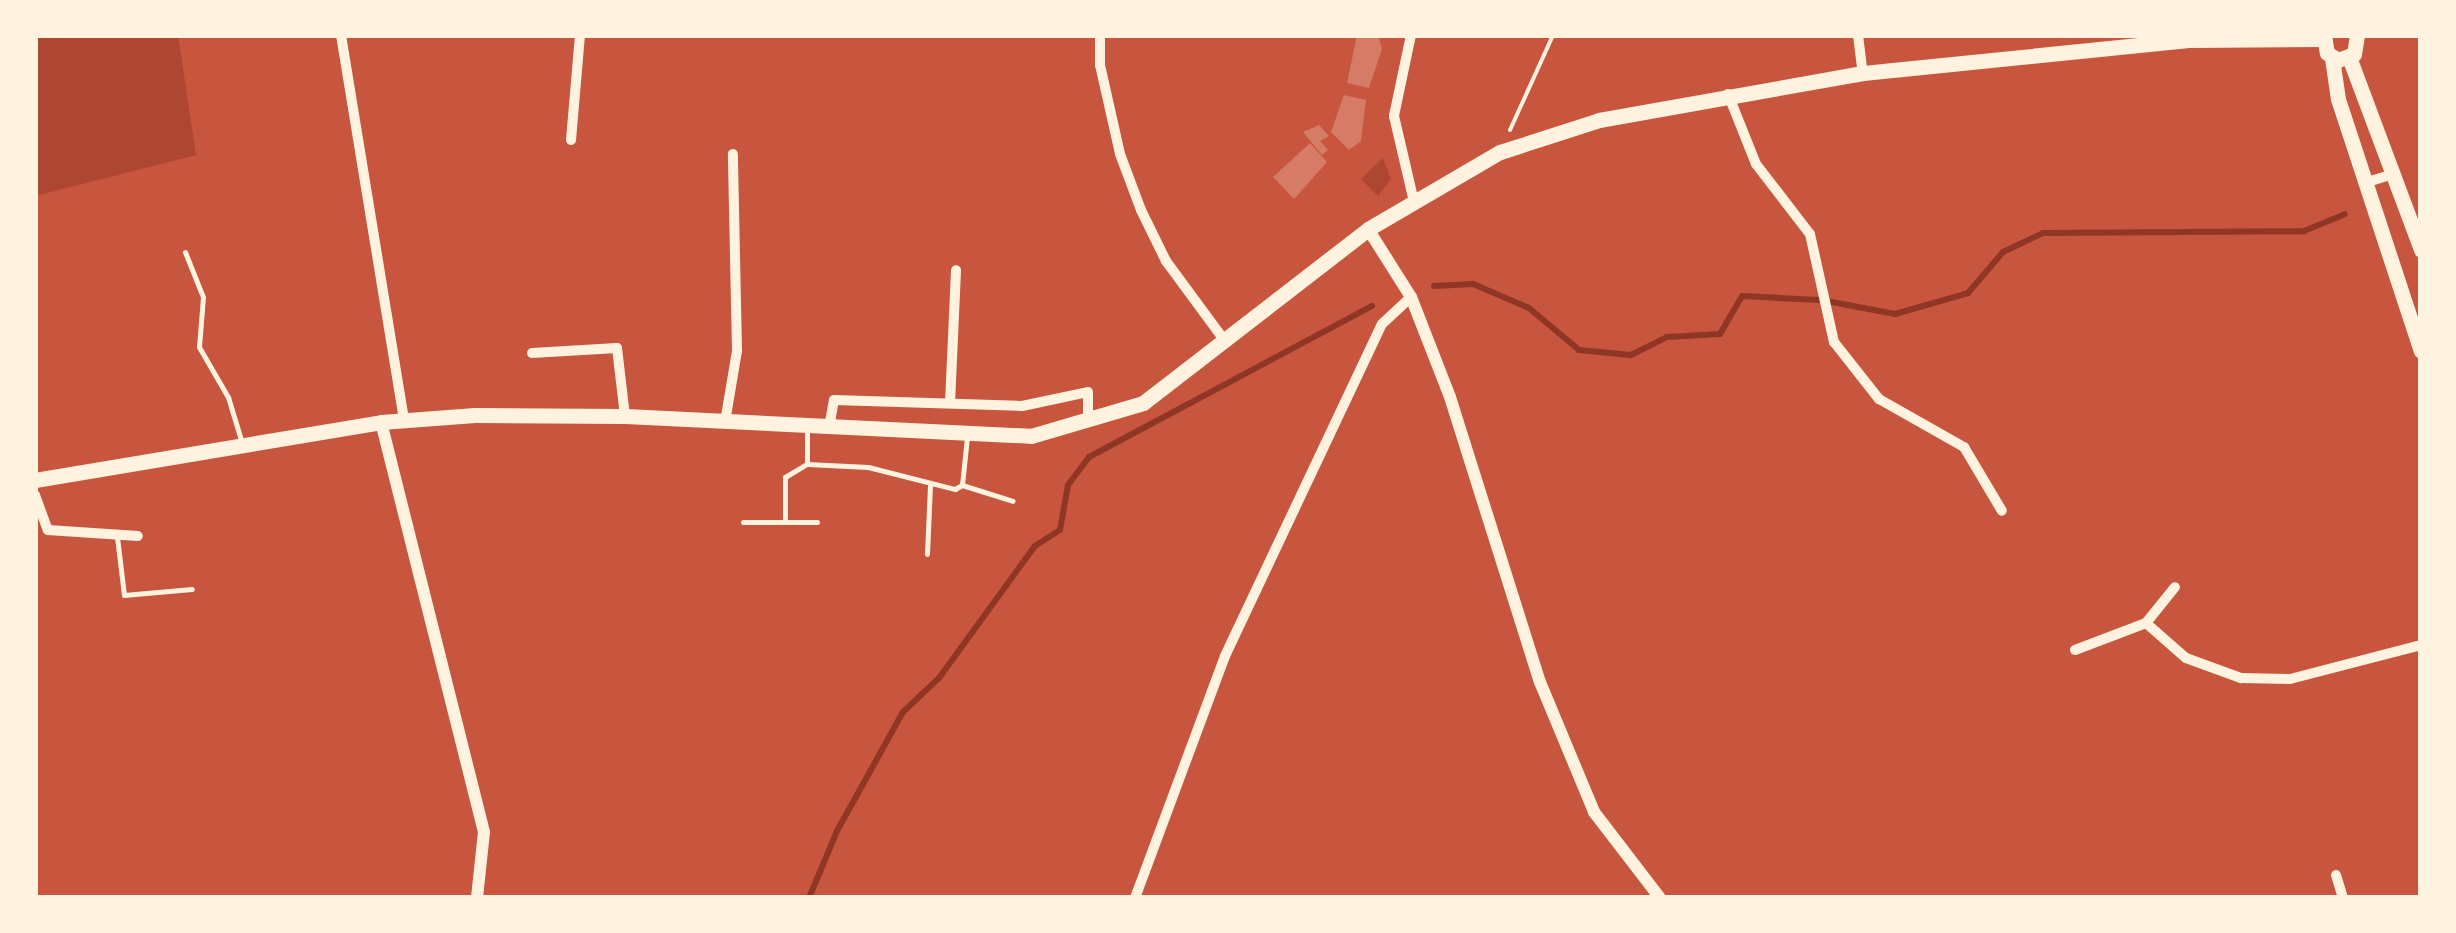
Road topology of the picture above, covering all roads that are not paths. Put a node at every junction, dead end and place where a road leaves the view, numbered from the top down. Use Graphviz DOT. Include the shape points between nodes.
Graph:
graph roads {
  1 [pos="342,35"];
  2 [pos="580,35"];
  3 [pos="1100,35"];
  4 [pos="1411,35"];
  5 [pos="1858,35"];
  6 [pos="2360,36"];
  7 [pos="2323,37"];
  8 [pos="2349,57"];
  9 [pos="2332,58"];
  10 [pos="1863,72"];
  11 [pos="1727,93"];
  12 [pos="571,140"];
  13 [pos="733,154"];
  14 [pos="2393,174"];
  15 [pos="2364,183"];
  16 [pos="1414,202"];
  17 [pos="1368,229"];
  18 [pos="2421,250"];
  19 [pos="185,252"];
  20 [pos="956,270"];
  21 [pos="1411,297"];
  22 [pos="1225,341"];
  23 [pos="2421,351"];
  24 [pos="532,353"];
  25 [pos="950,403"];
  26 [pos="625,416"];
  27 [pos="404,420"];
  28 [pos="381,422"];
  29 [pos="725,422"];
  30 [pos="1088,423"];
  31 [pos="808,426"];
  32 [pos="829,428"];
  33 [pos="968,434"];
  34 [pos="242,443"];
  35 [pos="807,464"];
  36 [pos="35,480"];
  37 [pos="930,484"];
  38 [pos="962,485"];
  39 [pos="35,496"];
  40 [pos="1013,501"];
  41 [pos="2002,511"];
  42 [pos="785,521"];
  43 [pos="744,522"];
  44 [pos="817,522"];
  45 [pos="117,535"];
  46 [pos="138,536"];
  47 [pos="927,554"];
  48 [pos="2174,587"];
  49 [pos="192,589"];
  50 [pos="2146,623"];
  51 [pos="2421,645"];
  52 [pos="2075,650"];
  53 [pos="2336,875"];
  54 [pos="477,898"];
  55 [pos="1135,898"];
  56 [pos="1660,898"];
  57 [pos="2343,898"];
  1 -- 27 [label="street"];
  2 -- 12 [label="street"];
  3 -- 22 [label="street" via="1120,154 1141,210 1166,261"];
  4 -- 16 [label="street" via="1394,116"];
  5 -- 10 [label="street"];
  6 -- 8 [label="main road"];
  7 -- 9 [label="main road"];
  7 -- 10 [label="main road" via="2188,40"];
  8 -- 9 [label="main road"];
  8 -- 14 [label="main road"];
  9 -- 15 [label="main road"];
  10 -- 11 [label="main road"];
  11 -- 16 [label="main road" via="1598,120 1500,152"];
  11 -- 41 [label="street" via="1756,164 1810,234 1834,342 1880,398 1964,448"];
  13 -- 29 [label="street" via="737,351"];
  14 -- 15 [label="street"];
  14 -- 18 [label="main road"];
  15 -- 23 [label="main road"];
  16 -- 17 [label="main road"];
  17 -- 21 [label="street"];
  17 -- 22 [label="main road"];
  19 -- 34 [label="lane" via="203,297 199,347 228,397"];
  20 -- 25 [label="street"];
  21 -- 55 [label="street" via="1382,324 1224,656"];
  21 -- 56 [label="street" via="1450,397 1540,682 1580,780 1594,812"];
  22 -- 30 [label="main road" via="1143,403"];
  24 -- 26 [label="street" via="618,348"];
  25 -- 30 [label="street" via="1022,406 1088,392"];
  25 -- 32 [label="street" via="834,400"];
  26 -- 27 [label="main road"];
  26 -- 29 [label="main road"];
  27 -- 28 [label="main road"];
  28 -- 34 [label="main road"];
  28 -- 54 [label="street" via="484,832"];
  29 -- 31 [label="main road"];
  30 -- 33 [label="main road" via="1031,436"];
  31 -- 32 [label="main road"];
  31 -- 35 [label="lane"];
  32 -- 33 [label="main road"];
  33 -- 38 [label="lane"];
  34 -- 36 [label="main road"];
  35 -- 37 [label="lane" via="868,468"];
  35 -- 42 [label="lane" via="785,477"];
  37 -- 38 [label="lane"];
  37 -- 47 [label="lane"];
  38 -- 40 [label="lane"];
  39 -- 45 [label="street" via="48,530"];
  42 -- 43 [label="lane"];
  42 -- 44 [label="lane"];
  45 -- 46 [label="street"];
  45 -- 49 [label="lane" via="124,595"];
  48 -- 50 [label="street"];
  50 -- 51 [label="street" via="2186,658 2241,678 2290,679"];
  50 -- 52 [label="street"];
  53 -- 57 [label="street"];
}
